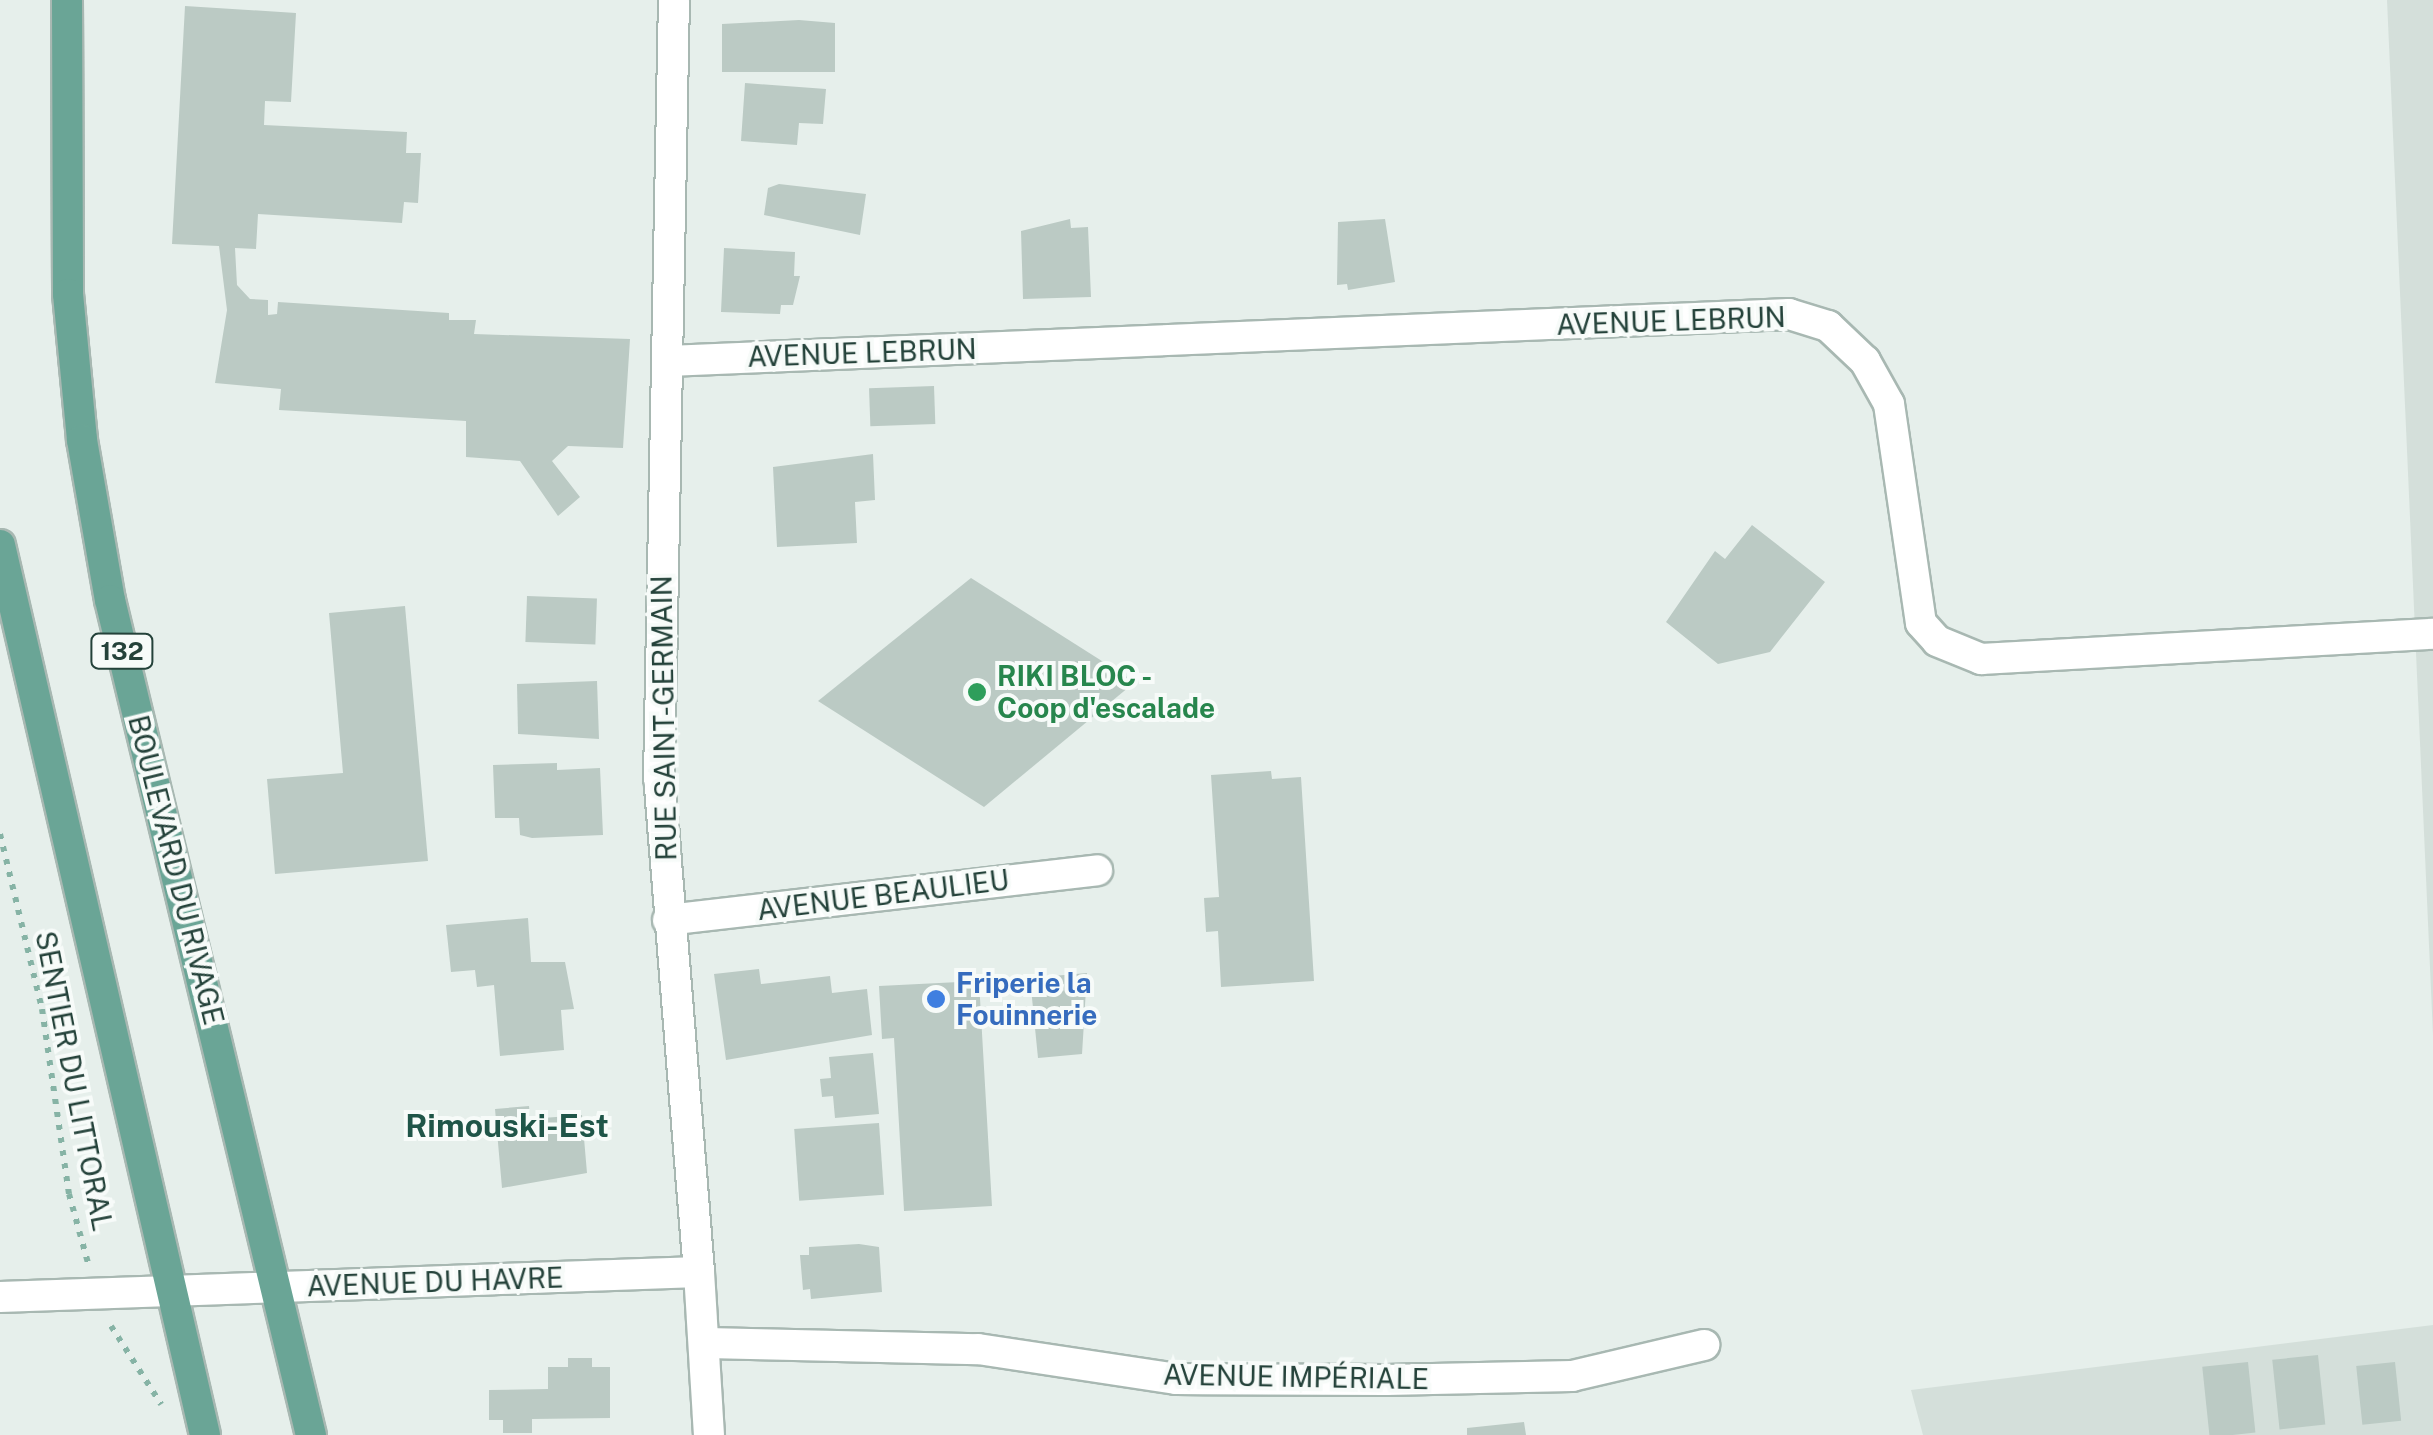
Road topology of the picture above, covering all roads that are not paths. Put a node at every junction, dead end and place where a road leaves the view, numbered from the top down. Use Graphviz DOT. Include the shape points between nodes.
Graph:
graph roads {
  1 [pos="68,0"];
  2 [pos="674,0"];
  3 [pos="668,361"];
  4 [pos="0,546"];
  5 [pos="2433,634"];
  6 [pos="1097,870"];
  7 [pos="668,920"];
  8 [pos="699,1272"];
  9 [pos="277,1287"];
  10 [pos="170,1291"];
  11 [pos="0,1297"];
  12 [pos="707,1343"];
  13 [pos="1704,1345"];
  14 [pos="205,1435"];
  15 [pos="311,1435"];
  16 [pos="709,1435"];
  1 -- 9 [label="main road, BOULEVARD DU RIVAGE / 132" via="68,294 82,440 110,600"];
  2 -- 3 [label="street, RUE SAINT-GERMAIN"];
  3 -- 5 [label="street, AVENUE LEBRUN" via="1789,314 1828,326 1866,361 1889,404 1921,622 1937,641 1982,659"];
  3 -- 7 [label="street, RUE SAINT-GERMAIN" via="659,779"];
  4 -- 10 [label="main road"];
  6 -- 7 [label="street, AVENUE BEAULIEU"];
  7 -- 8 [label="street, RUE SAINT-GERMAIN"];
  8 -- 9 [label="street, AVENUE DU HAVRE"];
  8 -- 12 [label="street, RUE SAINT-GERMAIN"];
  9 -- 10 [label="street, AVENUE DU HAVRE"];
  9 -- 15 [label="main road, BOULEVARD DU RIVAGE / 132"];
  10 -- 11 [label="street, AVENUE DU HAVRE"];
  10 -- 14 [label="main road"];
  12 -- 13 [label="street, AVENUE IMPÉRIALE" via="978,1348 1176,1379 1386,1380 1572,1376"];
  12 -- 16 [label="street, RUE SAINT-GERMAIN"];
}
